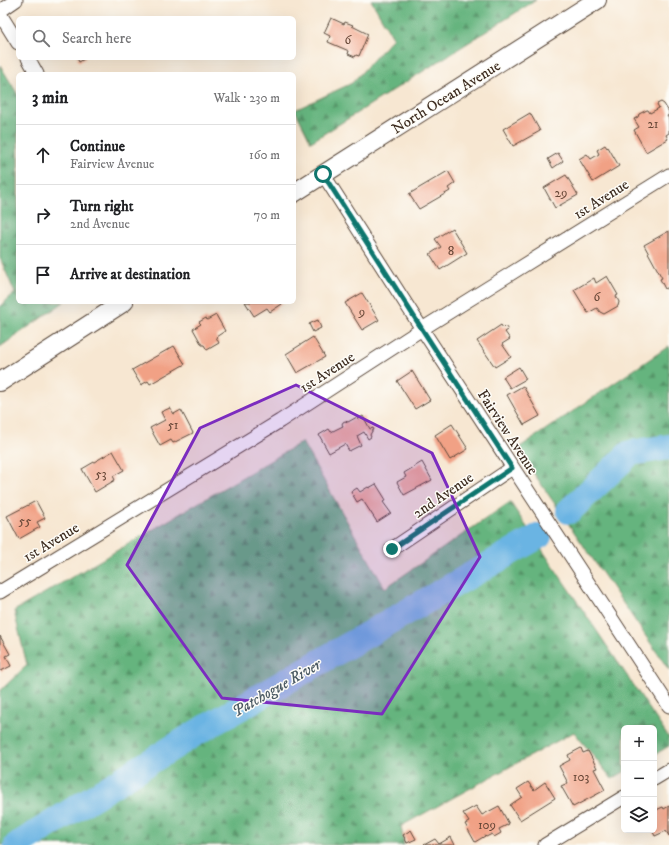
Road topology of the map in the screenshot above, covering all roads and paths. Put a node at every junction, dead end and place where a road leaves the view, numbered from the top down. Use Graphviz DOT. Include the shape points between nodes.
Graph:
graph roads {
  1 [pos="16,0"];
  2 [pos="597,0"];
  3 [pos="0,11"];
  4 [pos="0,14"];
  5 [pos="16,40"];
  6 [pos="29,60"];
  7 [pos="37,72"];
  8 [pos="323,174"];
  9 [pos="669,176"];
  10 [pos="296,192"];
  11 [pos="121,304"];
  12 [pos="422,329"];
  13 [pos="0,382"];
  14 [pos="512,468"];
  15 [pos="392,549"];
  16 [pos="0,592"];
  17 [pos="669,706"];
  18 [pos="669,770"];
  19 [pos="657,777"];
  20 [pos="621,799"];
  21 [pos="546,845"];
  1 -- 3 [label="street"];
  2 -- 8 [label="main road, North Ocean Avenue"];
  4 -- 5 [label="street"];
  6 -- 7 [label="street"];
  8 -- 10 [label="main road, North Ocean Avenue"];
  8 -- 12 [label="street, Fairview Avenue"];
  9 -- 12 [label="street, 1st Avenue"];
  11 -- 13 [label="main road"];
  12 -- 14 [label="street, Fairview Avenue"];
  12 -- 16 [label="street, 1st Avenue" via="280,421"];
  14 -- 15 [label="street, 2nd Avenue"];
  14 -- 17 [label="street, Fairview Avenue"];
  18 -- 19 [label="street"];
  20 -- 21 [label="street"];
}
